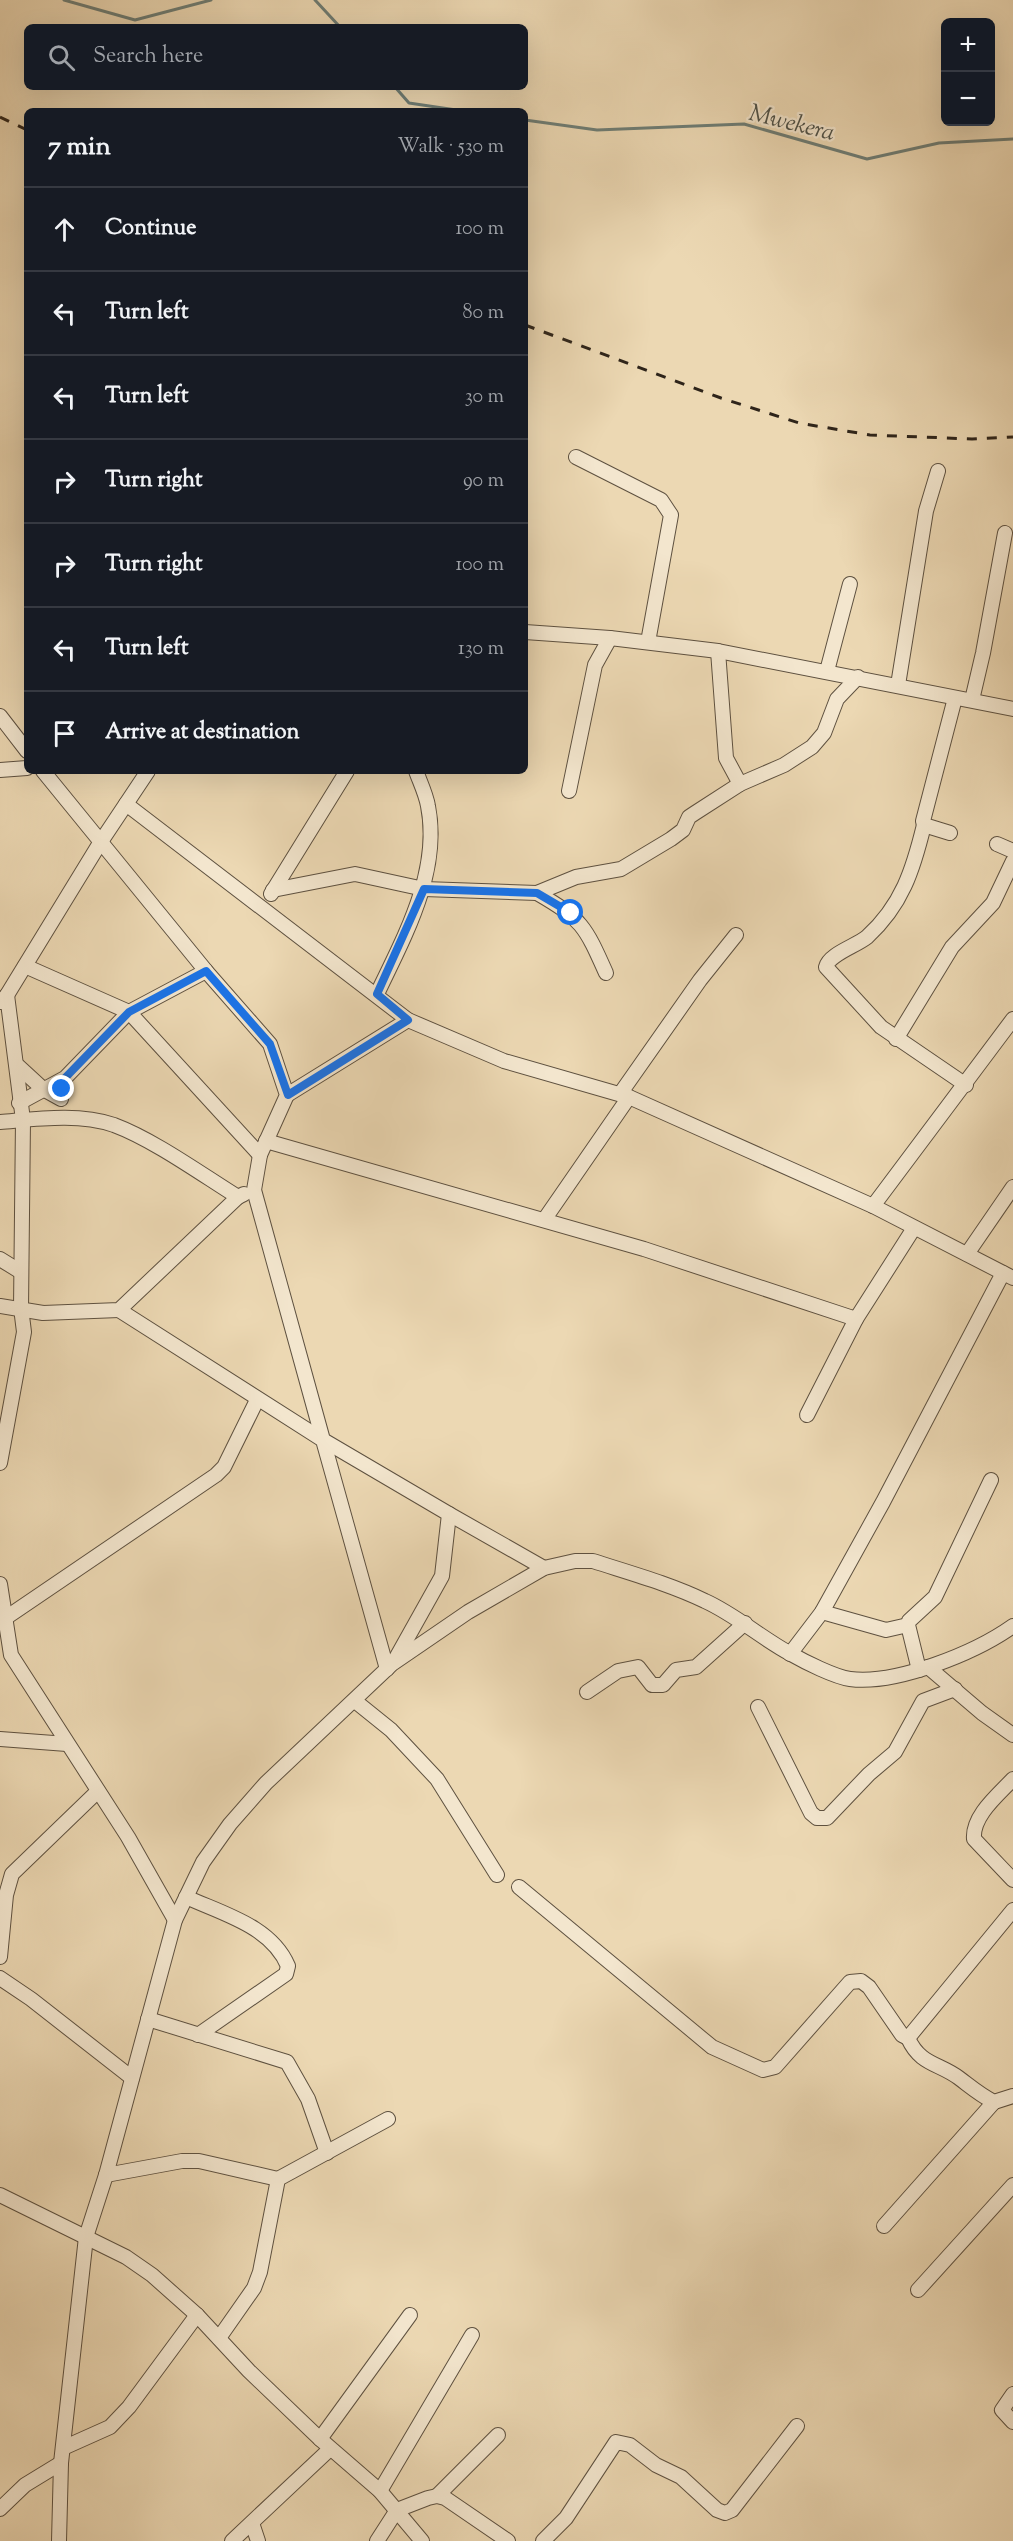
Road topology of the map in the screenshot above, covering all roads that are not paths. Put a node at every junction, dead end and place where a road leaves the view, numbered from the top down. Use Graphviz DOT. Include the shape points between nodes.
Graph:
graph roads {
  1 [pos="576,458"];
  2 [pos="938,471"];
  3 [pos="1005,533"];
  4 [pos="850,584"];
  5 [pos="528,632"];
  6 [pos="610,638"];
  7 [pos="648,642"];
  8 [pos="718,651"];
  9 [pos="827,671"];
  10 [pos="858,677"];
  11 [pos="898,685"];
  12 [pos="955,698"];
  13 [pos="972,700"];
  14 [pos="1013,709"];
  15 [pos="0,716"];
  16 [pos="24,747"];
  17 [pos="24,768"];
  18 [pos="0,770"];
  19 [pos="45,774"];
  20 [pos="146,774"];
  21 [pos="345,774"];
  22 [pos="417,774"];
  23 [pos="740,784"];
  24 [pos="569,791"];
  25 [pos="126,804"];
  26 [pos="924,825"];
  27 [pos="950,833"];
  28 [pos="100,843"];
  29 [pos="997,844"];
  30 [pos="1013,851"];
  31 [pos="1013,861"];
  32 [pos="424,889"];
  33 [pos="273,890"];
  34 [pos="537,893"];
  35 [pos="260,907"];
  36 [pos="736,935"];
  37 [pos="25,966"];
  38 [pos="206,971"];
  39 [pos="606,974"];
  40 [pos="377,994"];
  41 [pos="2,996"];
  42 [pos="129,1012"];
  43 [pos="1013,1019"];
  44 [pos="408,1020"];
  45 [pos="896,1039"];
  46 [pos="18,1066"];
  47 [pos="65,1078"];
  48 [pos="966,1085"];
  49 [pos="43,1089"];
  50 [pos="288,1095"];
  51 [pos="624,1096"];
  52 [pos="61,1099"];
  53 [pos="19,1103"];
  54 [pos="61,1118"];
  55 [pos="23,1120"];
  56 [pos="0,1122"];
  57 [pos="266,1141"];
  58 [pos="260,1155"];
  59 [pos="1013,1187"];
  60 [pos="254,1190"];
  61 [pos="238,1197"];
  62 [pos="873,1206"];
  63 [pos="544,1220"];
  64 [pos="914,1228"];
  65 [pos="967,1254"];
  66 [pos="0,1259"];
  67 [pos="21,1272"];
  68 [pos="1008,1275"];
  69 [pos="0,1306"];
  70 [pos="21,1308"];
  71 [pos="119,1310"];
  72 [pos="856,1320"];
  73 [pos="257,1400"];
  74 [pos="807,1415"];
  75 [pos="323,1440"];
  76 [pos="0,1464"];
  77 [pos="991,1480"];
  78 [pos="449,1514"];
  79 [pos="544,1568"];
  80 [pos="0,1584"];
  81 [pos="822,1612"];
  82 [pos="8,1617"];
  83 [pos="745,1623"];
  84 [pos="908,1625"];
  85 [pos="1013,1626"];
  86 [pos="6,1652"];
  87 [pos="790,1654"];
  88 [pos="390,1667"];
  89 [pos="924,1669"];
  90 [pos="955,1689"];
  91 [pos="586,1692"];
  92 [pos="355,1701"];
  93 [pos="758,1707"];
  94 [pos="1013,1735"];
  95 [pos="0,1739"];
  96 [pos="67,1744"];
  97 [pos="1013,1779"];
  98 [pos="98,1791"];
  99 [pos="497,1875"];
  100 [pos="1013,1880"];
  101 [pos="519,1887"];
  102 [pos="186,1897"];
  103 [pos="1013,1910"];
  104 [pos="175,1920"];
  105 [pos="0,1956"];
  106 [pos="0,1978"];
  107 [pos="148,2019"];
  108 [pos="198,2035"];
  109 [pos="908,2038"];
  110 [pos="132,2078"];
  111 [pos="1013,2096"];
  112 [pos="994,2102"];
  113 [pos="388,2120"];
  114 [pos="327,2153"];
  115 [pos="106,2175"];
  116 [pos="278,2179"];
  117 [pos="1013,2185"];
  118 [pos="0,2195"];
  119 [pos="884,2226"];
  120 [pos="86,2237"];
  121 [pos="918,2290"];
  122 [pos="197,2315"];
  123 [pos="410,2315"];
  124 [pos="472,2335"];
  125 [pos="219,2337"];
  126 [pos="1013,2394"];
  127 [pos="1013,2422"];
  128 [pos="797,2426"];
  129 [pos="498,2435"];
  130 [pos="325,2444"];
  131 [pos="63,2448"];
  132 [pos="61,2463"];
  133 [pos="380,2491"];
  134 [pos="437,2496"];
  135 [pos="0,2509"];
  136 [pos="397,2510"];
  137 [pos="252,2523"];
  138 [pos="59,2541"];
  139 [pos="232,2541"];
  140 [pos="258,2541"];
  141 [pos="377,2541"];
  142 [pos="422,2541"];
  143 [pos="508,2541"];
  144 [pos="543,2541"];
  1 -- 7 [label="street" via="661,500 671,515"];
  2 -- 11 [label="street" via="926,511"];
  3 -- 13 [label="street"];
  4 -- 9 [label="street"];
  5 -- 6 [label="street"];
  6 -- 7 [label="street"];
  6 -- 24 [label="street" via="594,665"];
  7 -- 8 [label="street"];
  8 -- 9 [label="street"];
  8 -- 23 [label="street" via="726,758"];
  9 -- 10 [label="street"];
  10 -- 11 [label="street"];
  10 -- 23 [label="street" via="837,699 825,733 812,747 784,765"];
  11 -- 12 [label="street"];
  12 -- 13 [label="street"];
  12 -- 26 [label="street"];
  13 -- 14 [label="street"];
  15 -- 16 [label="street"];
  17 -- 18 [label="street"];
  19 -- 28 [label="street"];
  20 -- 25 [label="street"];
  21 -- 33 [label="street"];
  22 -- 32 [label="street" via="428,806 430,832"];
  23 -- 34 [label="street" via="689,817 683,830 645,857 621,869 576,877"];
  25 -- 28 [label="street"];
  25 -- 35 [label="street"];
  26 -- 27 [label="street"];
  26 -- 45 [label="street" via="902,894 867,936 826,963 845,989"];
  28 -- 37 [label="street"];
  28 -- 38 [label="street"];
  29 -- 30 [label="street"];
  31 -- 45 [label="street" via="993,903 952,946"];
  32 -- 33 [label="street" via="355,874"];
  32 -- 34 [label="street"];
  32 -- 40 [label="street"];
  33 -- 35 [label="street"];
  34 -- 39 [label="street" via="581,922"];
  35 -- 40 [label="street"];
  36 -- 51 [label="street" via="700,980"];
  37 -- 41 [label="street"];
  37 -- 42 [label="street"];
  38 -- 42 [label="street"];
  38 -- 50 [label="street" via="270,1044"];
  40 -- 44 [label="street"];
  41 -- 46 [label="street"];
  42 -- 47 [label="street"];
  42 -- 58 [label="street"];
  43 -- 48 [label="street"];
  44 -- 50 [label="street"];
  44 -- 51 [label="street" via="504,1061"];
  45 -- 48 [label="street"];
  46 -- 49 [label="street"];
  46 -- 53 [label="street"];
  47 -- 49 [label="street"];
  47 -- 52 [label="street"];
  48 -- 62 [label="street"];
  49 -- 52 [label="street"];
  49 -- 53 [label="street"];
  50 -- 57 [label="street"];
  51 -- 62 [label="street"];
  51 -- 63 [label="street"];
  52 -- 54 [label="street"];
  53 -- 55 [label="street"];
  54 -- 55 [label="street"];
  54 -- 61 [label="street" via="113,1125 134,1134"];
  55 -- 56 [label="street"];
  55 -- 67 [label="street"];
  57 -- 58 [label="street"];
  57 -- 63 [label="street"];
  58 -- 60 [label="street"];
  59 -- 65 [label="street"];
  60 -- 61 [label="street"];
  60 -- 75 [label="street"];
  61 -- 71 [label="street"];
  62 -- 64 [label="street"];
  63 -- 72 [label="street"];
  64 -- 65 [label="street"];
  64 -- 72 [label="street"];
  65 -- 68 [label="street"];
  66 -- 67 [label="street"];
  67 -- 70 [label="street"];
  68 -- 81 [label="street"];
  69 -- 70 [label="street"];
  70 -- 71 [label="street" via="51,1313"];
  70 -- 76 [label="street" via="24,1332"];
  71 -- 73 [label="street"];
  72 -- 74 [label="street"];
  73 -- 75 [label="street"];
  73 -- 82 [label="street" via="224,1467 216,1475"];
  75 -- 78 [label="street"];
  75 -- 88 [label="street"];
  77 -- 84 [label="street" via="934,1597"];
  78 -- 79 [label="street"];
  78 -- 88 [label="street" via="442,1576"];
  79 -- 83 [label="street" via="593,1561 705,1601"];
  79 -- 88 [label="street" via="468,1612"];
  80 -- 82 [label="street"];
  81 -- 84 [label="street" via="886,1630"];
  81 -- 87 [label="street"];
  82 -- 86 [label="street"];
  83 -- 87 [label="street"];
  83 -- 91 [label="street" via="696,1667 676,1670 663,1685 652,1684 638,1667 626,1668"];
  84 -- 89 [label="street"];
  85 -- 89 [label="street" via="998,1637"];
  86 -- 96 [label="street"];
  87 -- 89 [label="street" via="848,1679 876,1679"];
  88 -- 92 [label="street"];
  89 -- 90 [label="street"];
  90 -- 93 [label="street" via="923,1701 895,1752 827,1818 811,1813"];
  90 -- 94 [label="street"];
  92 -- 99 [label="street" via="391,1730 437,1779"];
  92 -- 102 [label="street" via="266,1783 230,1824 203,1862"];
  95 -- 96 [label="street"];
  96 -- 98 [label="street"];
  97 -- 100 [label="street" via="985,1809 973,1830 974,1839"];
  98 -- 104 [label="street"];
  98 -- 105 [label="street" via="12,1874"];
  101 -- 109 [label="street" via="712,2047 743,2063 763,2070 775,2067 850,1982 861,1981 869,1987 890,2020"];
  102 -- 104 [label="street"];
  102 -- 108 [label="street" via="259,1930 274,1943 288,1966 286,1974"];
  103 -- 109 [label="street"];
  104 -- 107 [label="street"];
  106 -- 110 [label="street"];
  107 -- 108 [label="street"];
  107 -- 110 [label="street"];
  108 -- 114 [label="street" via="287,2061 308,2099"];
  109 -- 112 [label="street" via="924,2060"];
  110 -- 115 [label="street"];
  111 -- 112 [label="street"];
  112 -- 119 [label="street"];
  113 -- 114 [label="street"];
  114 -- 116 [label="street"];
  115 -- 116 [label="street" via="199,2161"];
  115 -- 120 [label="street"];
  116 -- 125 [label="street" via="260,2272 254,2288"];
  117 -- 121 [label="street"];
  118 -- 120 [label="street"];
  120 -- 122 [label="street" via="152,2275"];
  120 -- 131 [label="street"];
  122 -- 125 [label="street"];
  122 -- 131 [label="street" via="110,2427"];
  123 -- 130 [label="street"];
  124 -- 133 [label="street"];
  125 -- 130 [label="street"];
  126 -- 127 [label="street" via="1002,2410"];
  128 -- 144 [label="street" via="732,2510 725,2512 717,2510 681,2477 656,2465 630,2445 615,2442 566,2518"];
  129 -- 134 [label="street"];
  130 -- 133 [label="street"];
  130 -- 137 [label="street"];
  131 -- 132 [label="street"];
  132 -- 135 [label="street" via="25,2485"];
  132 -- 138 [label="street"];
  133 -- 136 [label="street"];
  134 -- 136 [label="street"];
  134 -- 143 [label="street"];
  136 -- 141 [label="street"];
  136 -- 142 [label="street"];
  137 -- 139 [label="street"];
  137 -- 140 [label="street"];
}
